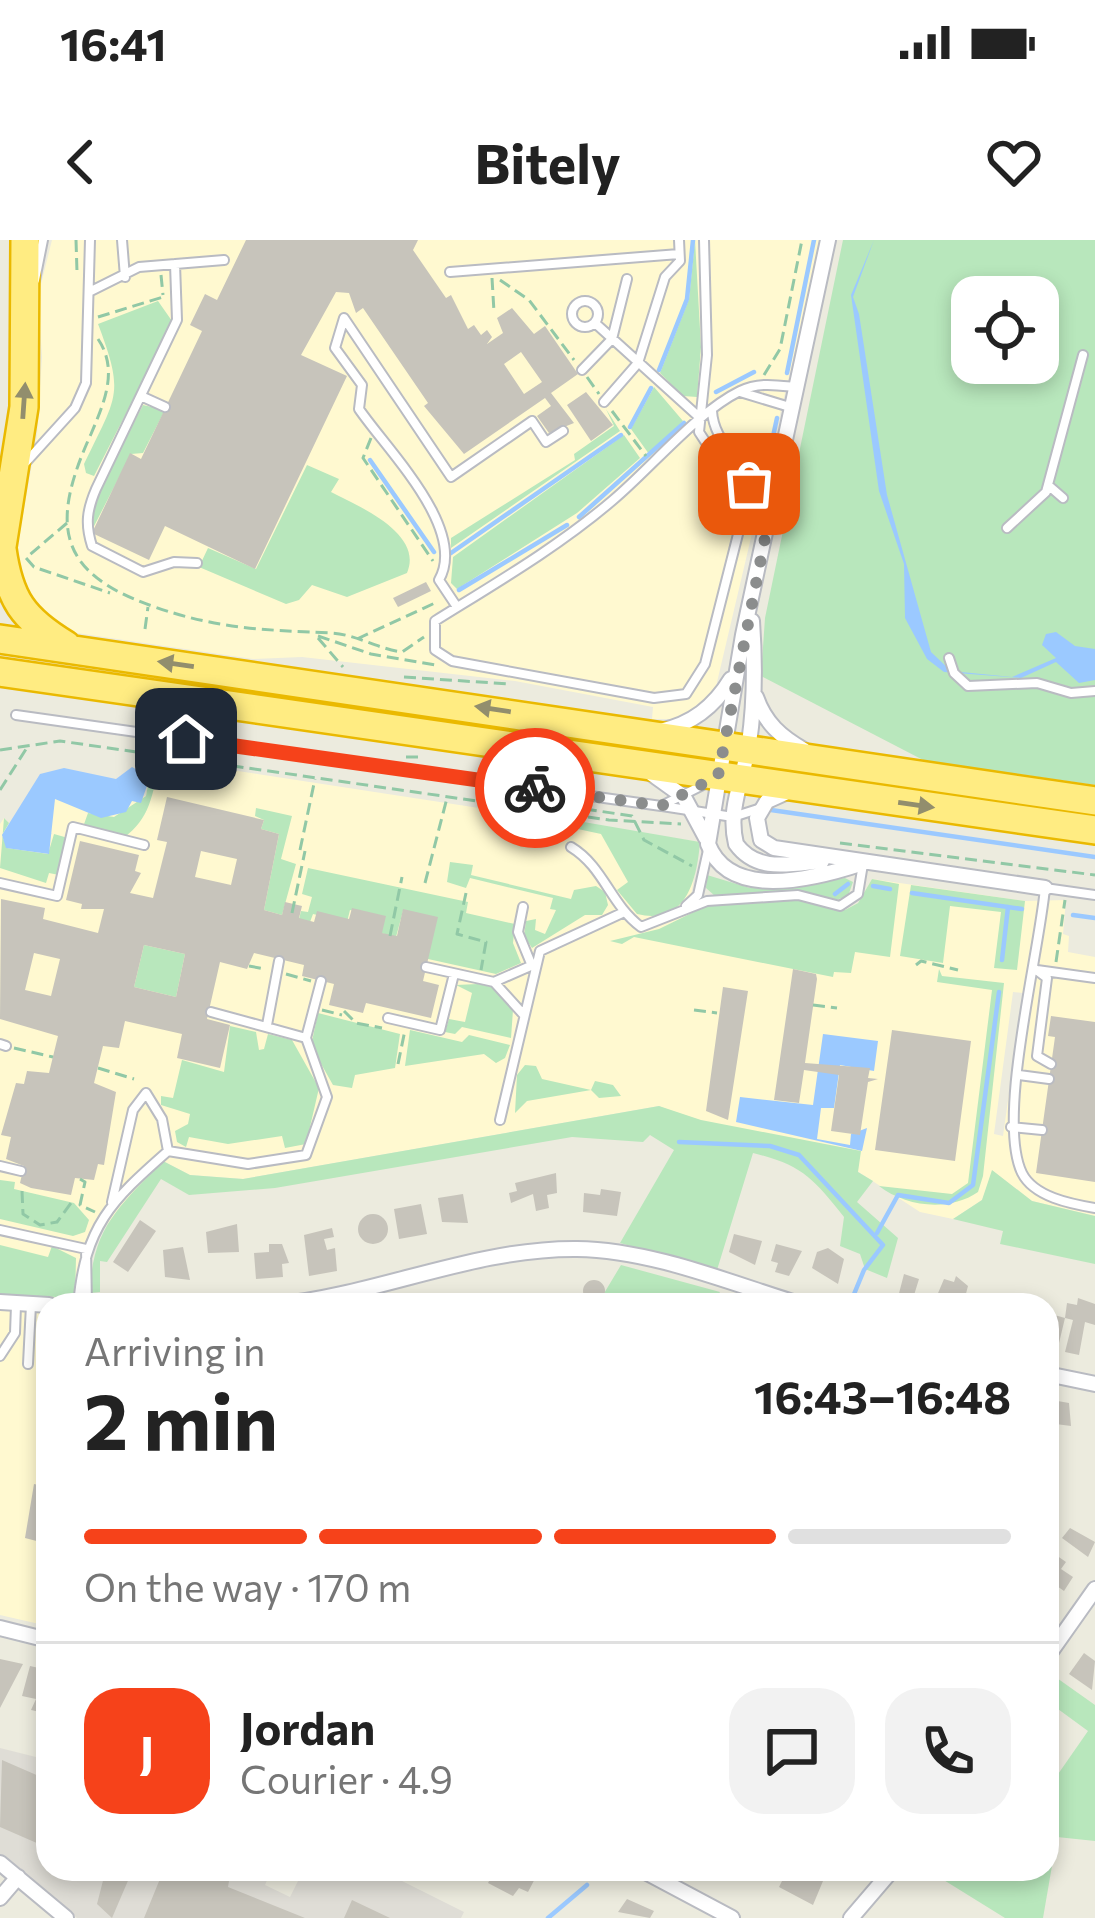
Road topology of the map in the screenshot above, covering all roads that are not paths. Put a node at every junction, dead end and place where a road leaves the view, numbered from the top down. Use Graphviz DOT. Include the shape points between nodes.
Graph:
graph roads {
  1 [pos="25,240"];
  2 [pos="43,240"];
  3 [pos="90,240"];
  4 [pos="122,240"];
  5 [pos="679,240"];
  6 [pos="704,240"];
  7 [pos="828,240"];
  8 [pos="680,254"];
  9 [pos="224,260"];
  10 [pos="175,264"];
  11 [pos="450,272"];
  12 [pos="125,279"];
  13 [pos="627,279"];
  14 [pos="91,291"];
  15 [pos="27,298"];
  16 [pos="595,323"];
  17 [pos="612,339"];
  18 [pos="1083,355"];
  19 [pos="638,363"];
  20 [pos="582,370"];
  21 [pos="798,387"];
  22 [pos="739,392"];
  23 [pos="143,397"];
  24 [pos="604,402"];
  25 [pos="165,406"];
  26 [pos="793,408"];
  27 [pos="712,412"];
  28 [pos="699,420"];
  29 [pos="563,431"];
  30 [pos="15,475"];
  31 [pos="1048,485"];
  32 [pos="1063,498"];
  33 [pos="745,505"];
  34 [pos="1007,528"];
  35 [pos="766,533"];
  36 [pos="1,554"];
  37 [pos="197,563"];
  38 [pos="457,607"];
  39 [pos="751,610"];
  40 [pos="0,640"];
  41 [pos="75,650"];
  42 [pos="949,658"];
  43 [pos="737,670"];
  44 [pos="0,672"];
  45 [pos="59,681"];
  46 [pos="754,690"];
  47 [pos="1095,692"];
  48 [pos="8,703"];
  49 [pos="650,733"];
  50 [pos="736,746"];
  51 [pos="824,762"];
  52 [pos="638,765"];
  53 [pos="728,778"];
  54 [pos="800,788"];
  55 [pos="684,797"];
  56 [pos="1095,801"];
  57 [pos="661,806"];
  58 [pos="760,808"];
  59 [pos="704,815"];
  60 [pos="734,818"];
  61 [pos="1095,830"];
  62 [pos="709,844"];
  63 [pos="144,845"];
  64 [pos="571,847"];
  65 [pos="858,861"];
  66 [pos="0,883"];
  67 [pos="1044,892"];
  68 [pos="1095,895"];
  69 [pos="523,907"];
  70 [pos="622,913"];
  71 [pos="675,914"];
  72 [pos="279,962"];
  73 [pos="534,964"];
  74 [pos="426,967"];
  75 [pos="1035,969"];
  76 [pos="454,974"];
  77 [pos="1095,978"];
  78 [pos="321,981"];
  79 [pos="494,982"];
  80 [pos="211,1012"];
  81 [pos="523,1014"];
  82 [pos="388,1018"];
  83 [pos="267,1025"];
  84 [pos="306,1038"];
  85 [pos="1051,1064"];
  86 [pos="1019,1076"];
  87 [pos="1049,1079"];
  88 [pos="500,1120"];
  89 [pos="1011,1127"];
  90 [pos="1042,1130"];
  91 [pos="168,1150"];
  92 [pos="0,1166"];
  93 [pos="21,1171"];
  94 [pos="112,1203"];
  95 [pos="1095,1208"];
  96 [pos="0,1229"];
  97 [pos="86,1249"];
  98 [pos="83,1293"];
  99 [pos="350,1293"];
  100 [pos="761,1293"];
  101 [pos="16,1303"];
  102 [pos="0,1356"];
  103 [pos="28,1364"];
  104 [pos="1059,1376"];
  105 [pos="1095,1384"];
  106 [pos="1095,1588"];
  107 [pos="0,1628"];
  108 [pos="36,1637"];
  109 [pos="1059,1640"];
  110 [pos="0,1863"];
  111 [pos="18,1877"];
  112 [pos="663,1881"];
  113 [pos="883,1881"];
  114 [pos="0,1898"];
  115 [pos="66,1918"];
  116 [pos="732,1918"];
  117 [pos="851,1918"];
  1 -- 15 [label="highway"];
  2 -- 15 [label="lane"];
  3 -- 14 [label="lane"];
  4 -- 12 [label="lane"];
  5 -- 8 [label="lane"];
  6 -- 28 [label="lane" via="707,355"];
  7 -- 21 [label="street"];
  8 -- 11 [label="lane"];
  8 -- 19 [label="lane"];
  9 -- 10 [label="lane"];
  10 -- 12 [label="lane" via="140,267"];
  10 -- 23 [label="lane" via="177,320"];
  12 -- 14 [label="lane"];
  13 -- 17 [label="lane"];
  14 -- 30 [label="lane" via="81,399"];
  30 -- 15 [label="highway, one-way"];
  16 -- 17 [label="lane"];
  17 -- 19 [label="lane"];
  17 -- 20 [label="lane"];
  18 -- 31 [label="lane"];
  19 -- 24 [label="lane"];
  19 -- 28 [label="lane"];
  21 -- 22 [label="lane"];
  21 -- 26 [label="street"];
  22 -- 26 [label="lane"];
  22 -- 27 [label="lane"];
  23 -- 25 [label="lane"];
  23 -- 37 [label="lane" via="96,489 87,531 92,546 143,572"];
  26 -- 35 [label="street"];
  27 -- 28 [label="lane"];
  27 -- 33 [label="lane" via="714,434 748,479"];
  28 -- 33 [label="lane" via="707,449"];
  28 -- 38 [label="lane" via="586,522"];
  29 -- 38 [label="lane" via="546,442 532,421 451,477 344,318 334,348 362,385 359,409 441,521 439,580"];
  30 -- 36 [label="highway"];
  31 -- 32 [label="lane"];
  31 -- 34 [label="lane"];
  33 -- 35 [label="lane"];
  33 -- 38 [label="lane" via="705,664 686,694 654,698 452,661 435,650 435,621"];
  35 -- 39 [label="street"];
  36 -- 41 [label="highway" via="25,617"];
  39 -- 43 [label="street"];
  39 -- 46 [label="street"];
  40 -- 41 [label="highway"];
  49 -- 41 [label="highway, one-way"];
  42 -- 47 [label="lane" via="968,686 1037,683"];
  43 -- 49 [label="street" via="695,717"];
  43 -- 50 [label="street"];
  44 -- 45 [label="highway"];
  45 -- 48 [label="highway"];
  45 -- 52 [label="highway"];
  46 -- 50 [label="street"];
  46 -- 51 [label="street" via="777,732"];
  48 -- 57 [label="lane"];
  49 -- 50 [label="highway"];
  50 -- 51 [label="highway"];
  50 -- 53 [label="street"];
  50 -- 53 [label="street"];
  51 -- 56 [label="highway"];
  52 -- 53 [label="highway"];
  52 -- 55 [label="street"];
  53 -- 54 [label="highway"];
  53 -- 55 [label="lane"];
  53 -- 59 [label="street"];
  53 -- 60 [label="street"];
  54 -- 58 [label="street"];
  54 -- 61 [label="highway, one-way"];
  55 -- 57 [label="lane"];
  55 -- 59 [label="street"];
  57 -- 59 [label="lane"];
  58 -- 60 [label="lane"];
  58 -- 65 [label="street" via="756,824 766,845"];
  59 -- 60 [label="lane"];
  59 -- 62 [label="street"];
  60 -- 65 [label="street" via="736,844 754,862"];
  62 -- 65 [label="street" via="719,866 744,880 815,876"];
  62 -- 71 [label="lane" via="698,896"];
  63 -- 66 [label="lane" via="74,827 58,896"];
  64 -- 70 [label="lane" via="596,866"];
  65 -- 67 [label="street"];
  65 -- 71 [label="lane" via="858,894 840,906 798,895 707,901"];
  67 -- 68 [label="lane"];
  67 -- 75 [label="lane"];
  69 -- 73 [label="lane" via="518,932"];
  70 -- 71 [label="lane" via="640,926"];
  70 -- 73 [label="lane" via="540,951"];
  72 -- 83 [label="lane"];
  73 -- 79 [label="lane"];
  73 -- 81 [label="lane"];
  74 -- 76 [label="lane"];
  75 -- 77 [label="lane"];
  75 -- 85 [label="lane" via="1047,978 1037,1056"];
  75 -- 86 [label="lane"];
  76 -- 79 [label="lane"];
  76 -- 82 [label="lane" via="440,1030"];
  78 -- 84 [label="lane"];
  79 -- 81 [label="lane"];
  80 -- 83 [label="lane"];
  81 -- 88 [label="lane"];
  83 -- 84 [label="lane"];
  84 -- 91 [label="lane" via="327,1097 306,1155 248,1164"];
  86 -- 87 [label="lane"];
  86 -- 89 [label="lane"];
  89 -- 90 [label="lane"];
  89 -- 95 [label="lane" via="1023,1175 1038,1192"];
  91 -- 94 [label="lane"];
  91 -- 94 [label="lane" via="146,1093 133,1110"];
  92 -- 93 [label="lane"];
  94 -- 97 [label="lane"];
  96 -- 97 [label="lane"];
  97 -- 98 [label="lane"];
  99 -- 100 [label="street" via="486,1259 580,1249"];
  101 -- 102 [label="lane" via="15,1333"];
  101 -- 103 [label="lane"];
  104 -- 105 [label="street"];
  106 -- 109 [label="street"];
  107 -- 108 [label="street"];
  110 -- 111 [label="street"];
  111 -- 114 [label="street"];
  111 -- 115 [label="street"];
  112 -- 116 [label="street"];
  113 -- 117 [label="street"];
}
